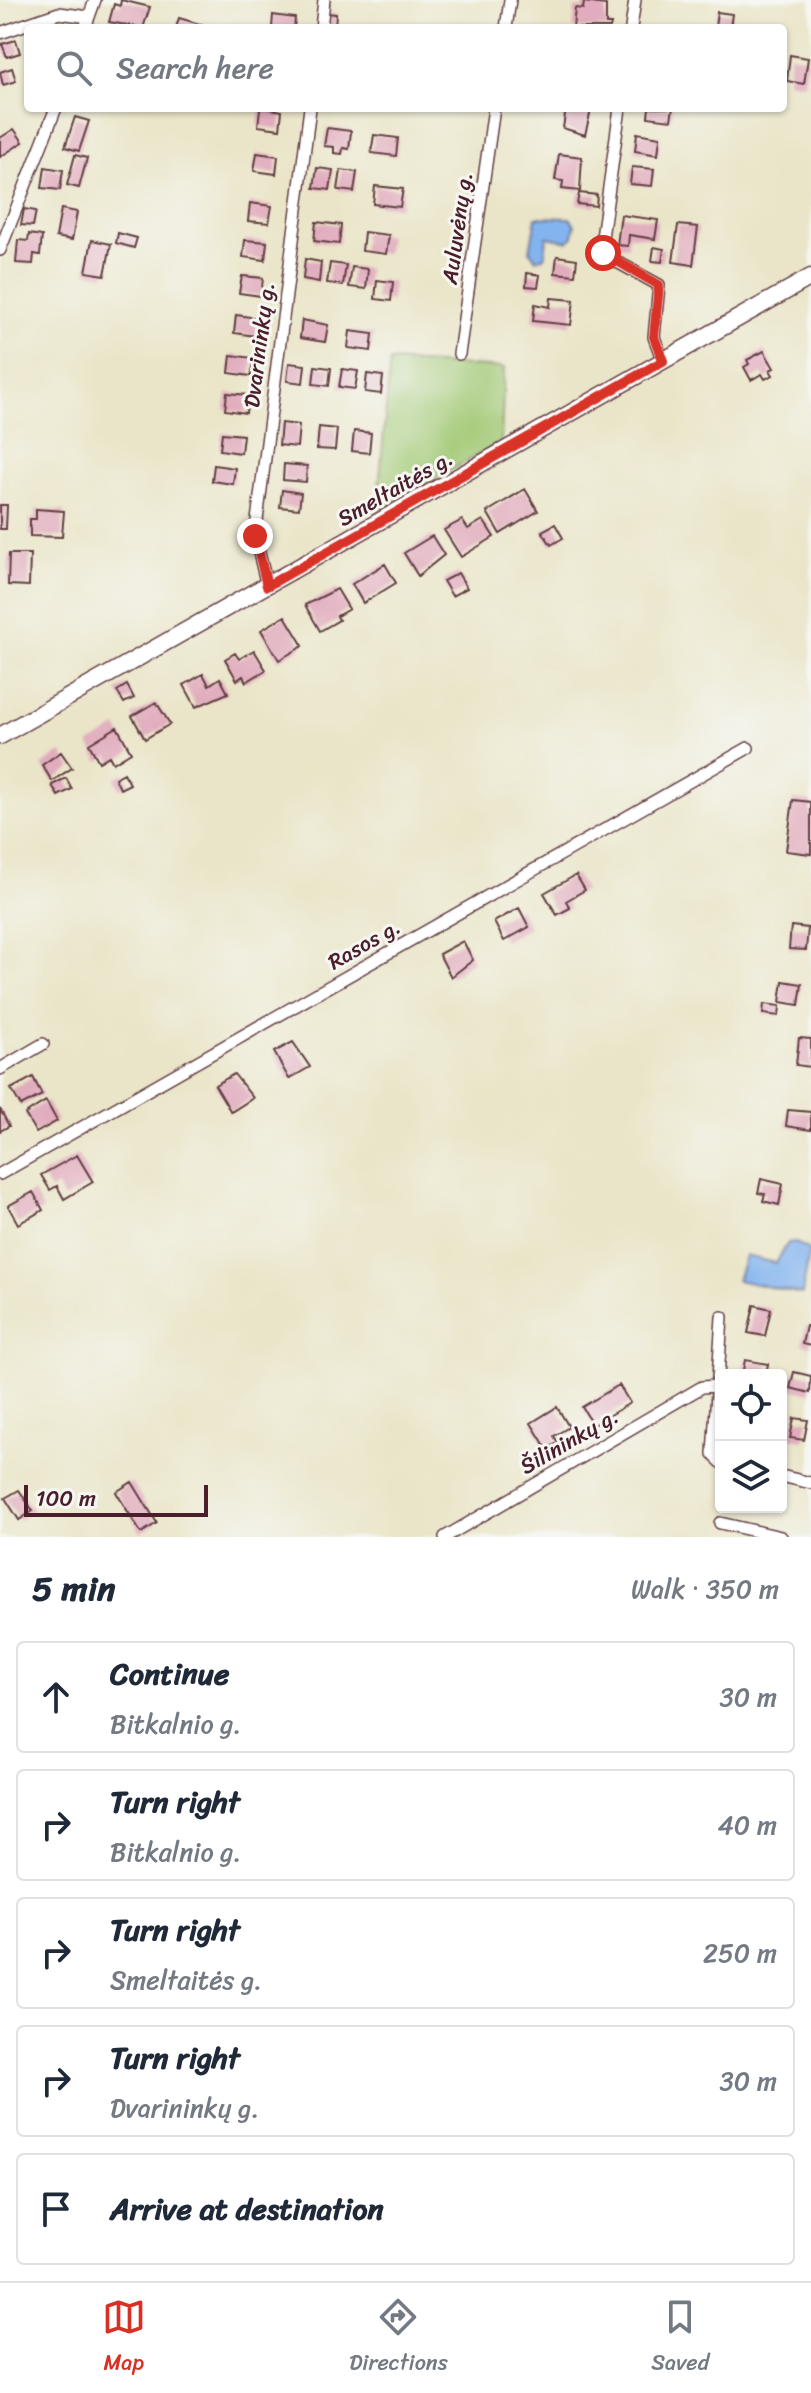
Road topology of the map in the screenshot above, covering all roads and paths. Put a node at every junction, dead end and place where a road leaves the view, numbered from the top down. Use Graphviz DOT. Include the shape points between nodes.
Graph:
graph roads {
  1 [pos="95,0"];
  2 [pos="324,0"];
  3 [pos="510,0"];
  4 [pos="635,0"];
  5 [pos="87,22"];
  6 [pos="27,24"];
  7 [pos="321,24"];
  8 [pos="507,24"];
  9 [pos="632,24"];
  10 [pos="24,25"];
  11 [pos="0,33"];
  12 [pos="54,112"];
  13 [pos="309,112"];
  14 [pos="493,112"];
  15 [pos="619,112"];
  16 [pos="5,226"];
  17 [pos="0,250"];
  18 [pos="811,277"];
  19 [pos="459,354"];
  20 [pos="663,361"];
  21 [pos="267,586"];
  22 [pos="0,736"];
  23 [pos="748,748"];
  24 [pos="43,1044"];
  25 [pos="0,1069"];
  26 [pos="0,1174"];
  27 [pos="722,1317"];
  28 [pos="717,1369"];
  29 [pos="715,1386"];
  30 [pos="715,1409"];
  31 [pos="715,1456"];
  32 [pos="787,1477"];
  33 [pos="811,1483"];
  34 [pos="720,1523"];
  35 [pos="445,1537"];
  36 [pos="781,1537"];
  1 -- 5 [label="street"];
  2 -- 7 [label="street"];
  3 -- 8 [label="street"];
  4 -- 9 [label="street"];
  5 -- 6 [label="street" via="59,13"];
  10 -- 11 [label="street"];
  12 -- 16 [label="street"];
  13 -- 21 [label="street, Dvarininkų g." via="255,536"];
  14 -- 19 [label="street, Auluvėnų g."];
  15 -- 20 [label="street" via="601,245 608,257 659,285 654,337"];
  16 -- 17 [label="street"];
  18 -- 20 [label="main road, Smeltaitės g."];
  20 -- 21 [label="main road, Smeltaitės g."];
  21 -- 22 [label="main road, Smeltaitės g."];
  23 -- 26 [label="street, Rasos g."];
  24 -- 25 [label="street"];
  27 -- 28 [label="street"];
  29 -- 35 [label="street, Šilininkų g." via="702,1387"];
  30 -- 31 [label="street"];
  32 -- 33 [label="street"];
  34 -- 36 [label="street"];
}
